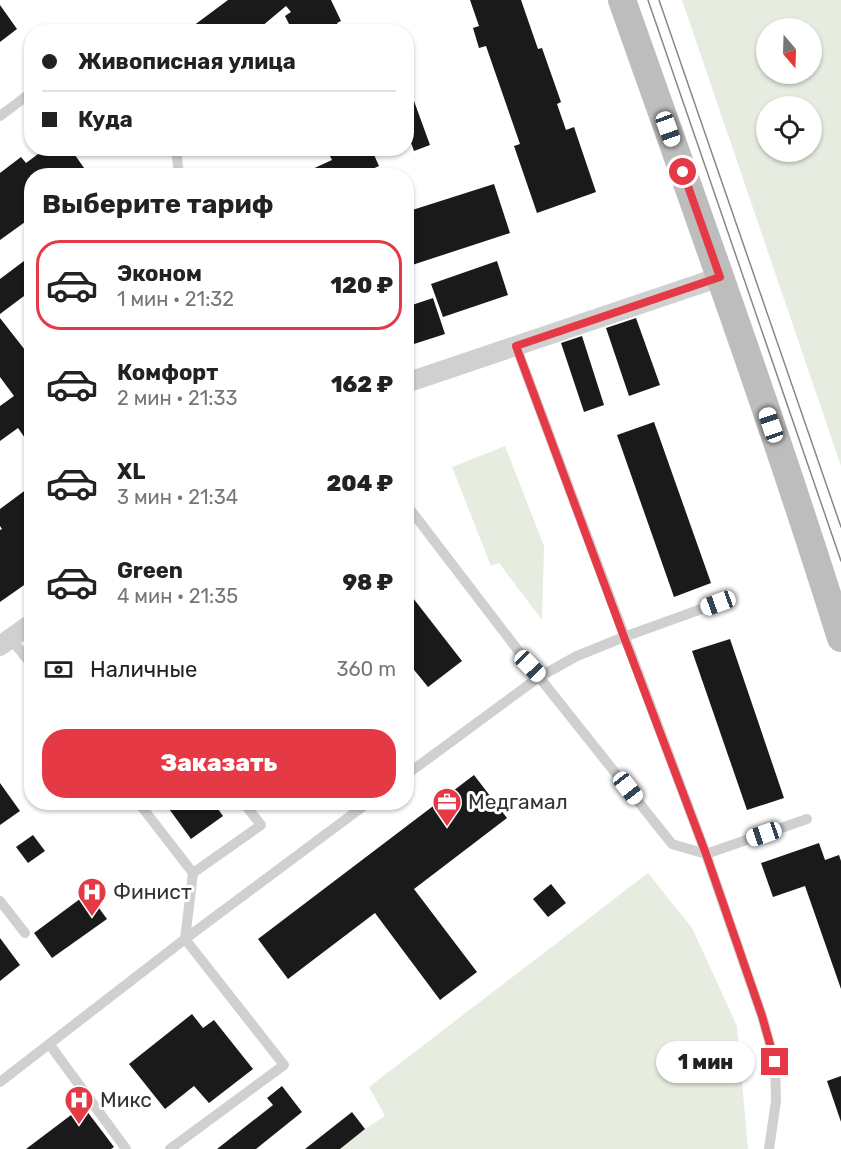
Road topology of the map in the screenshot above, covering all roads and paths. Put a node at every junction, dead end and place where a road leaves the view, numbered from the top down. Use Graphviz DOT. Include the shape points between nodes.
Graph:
graph roads {
  1 [pos="622,0"];
  2 [pos="24,98"];
  3 [pos="0,116"];
  4 [pos="720,277"];
  5 [pos="516,346"];
  6 [pos="414,380"];
  7 [pos="414,514"];
  8 [pos="718,603"];
  9 [pos="24,628"];
  10 [pos="624,637"];
  11 [pos="841,638"];
  12 [pos="5,642"];
  13 [pos="24,659"];
  14 [pos="539,677"];
  15 [pos="414,769"];
  16 [pos="144,810"];
  17 [pos="249,810"];
  18 [pos="358,810"];
  19 [pos="807,819"];
  20 [pos="706,854"];
  21 [pos="193,873"];
  22 [pos="0,901"];
  23 [pos="25,933"];
  24 [pos="185,939"];
  25 [pos="50,1044"];
  26 [pos="2,1076"];
  27 [pos="126,1149"];
  28 [pos="170,1149"];
  29 [pos="769,1149"];
  1 -- 4 [label="street"];
  2 -- 3 [label="lane"];
  4 -- 5 [label="street"];
  4 -- 11 [label="street"];
  5 -- 6 [label="street"];
  5 -- 10 [label="lane"];
  7 -- 14 [label="lane"];
  8 -- 10 [label="lane"];
  9 -- 12 [label="street"];
  10 -- 14 [label="lane"];
  10 -- 20 [label="lane"];
  12 -- 13 [label="lane"];
  14 -- 15 [label="lane"];
  14 -- 20 [label="lane" via="672,844"];
  16 -- 21 [label="lane"];
  17 -- 21 [label="lane" via="261,825"];
  18 -- 24 [label="lane"];
  19 -- 20 [label="lane"];
  20 -- 29 [label="lane" via="775,1062 776,1101"];
  21 -- 24 [label="lane"];
  22 -- 23 [label="lane"];
  24 -- 25 [label="lane"];
  24 -- 28 [label="lane" via="284,1065"];
  25 -- 26 [label="lane"];
  25 -- 27 [label="lane"];
}
